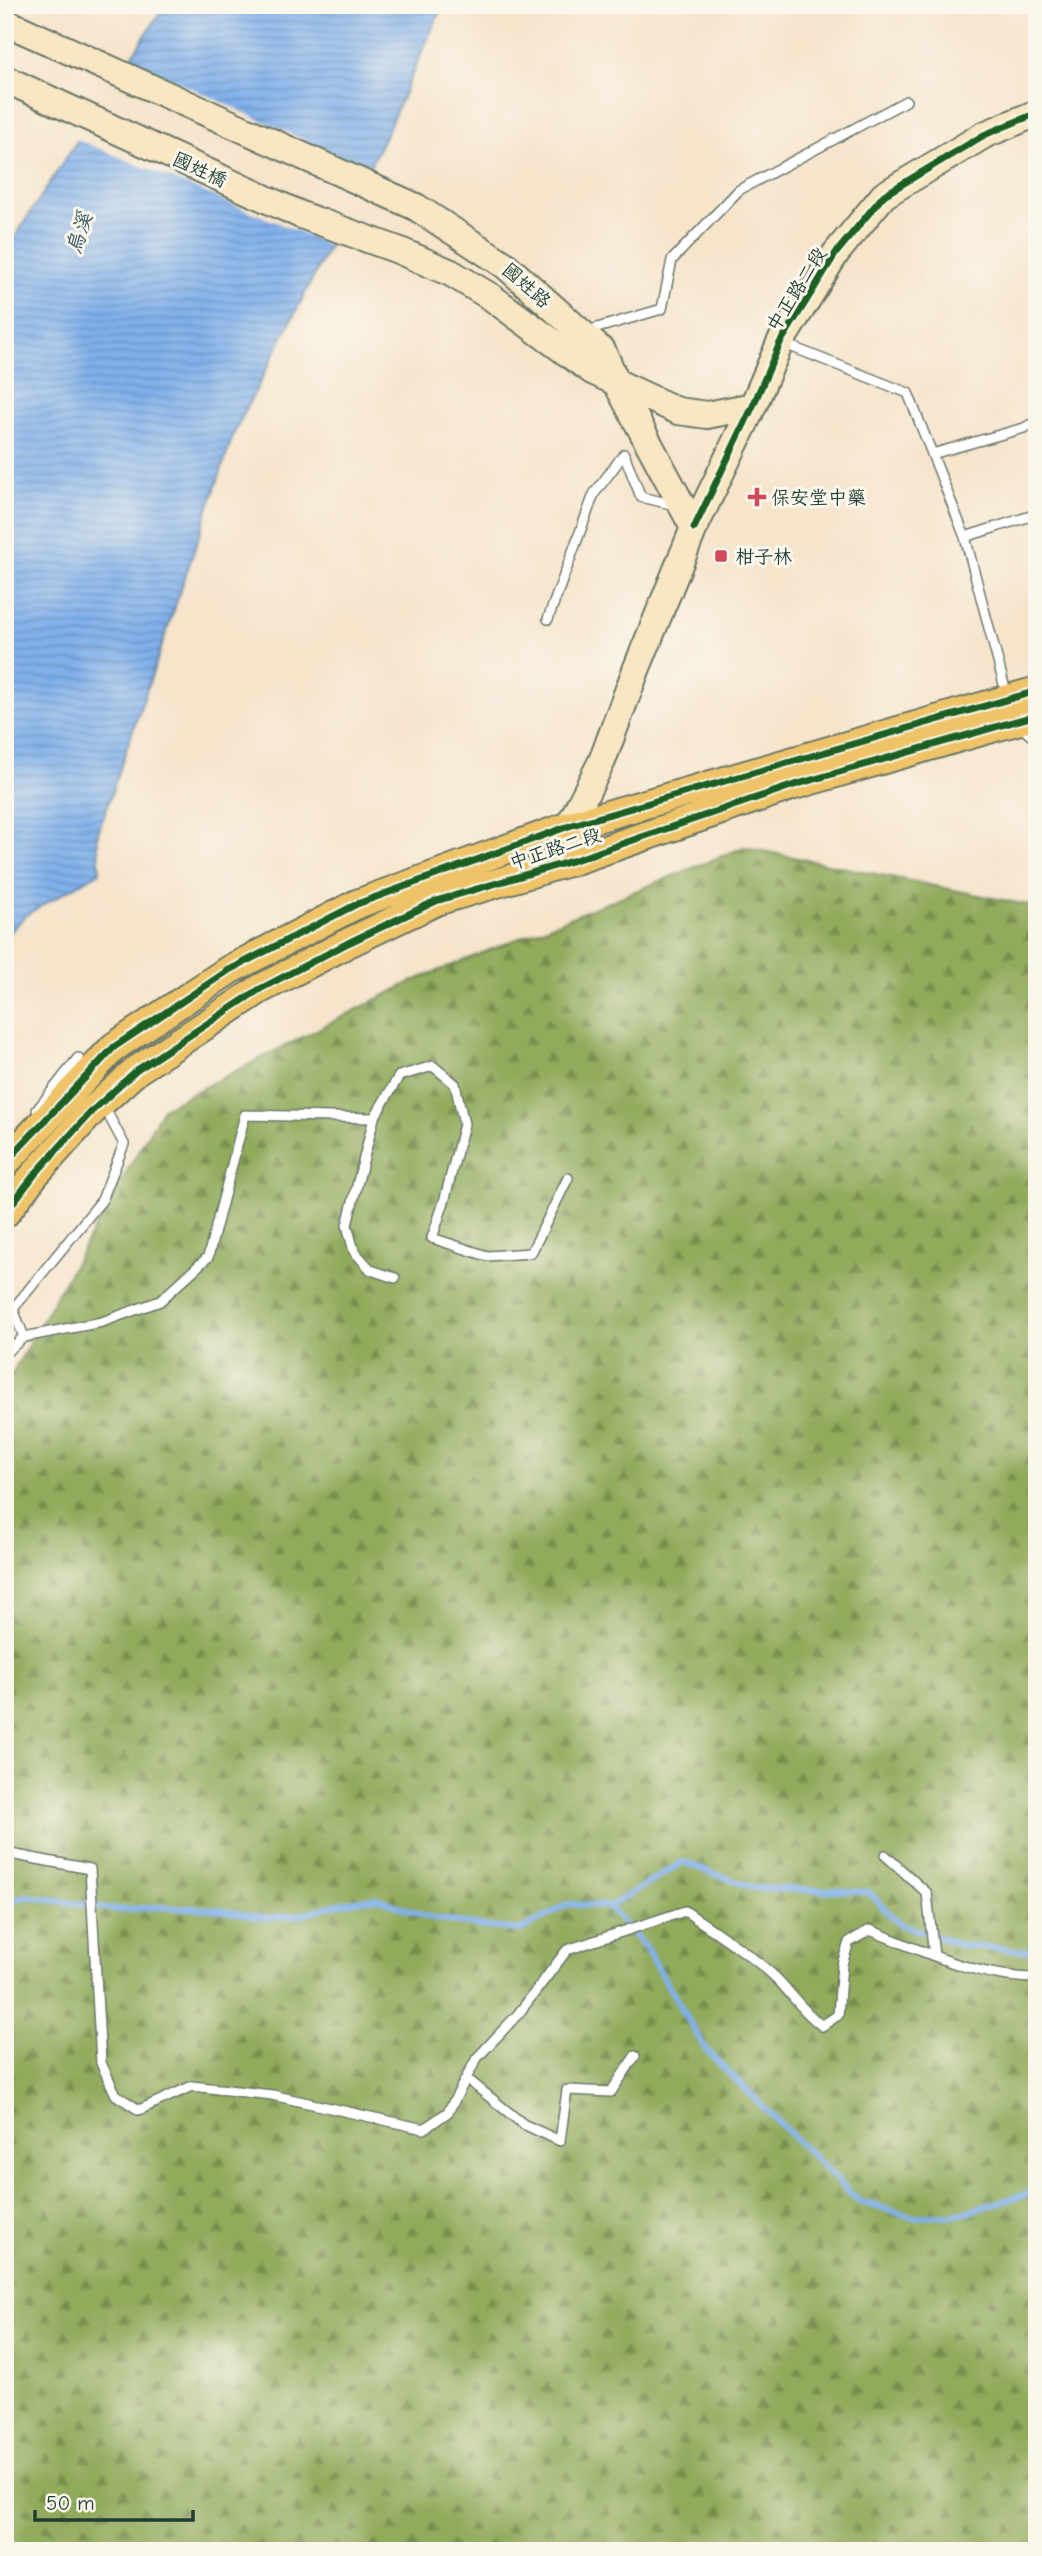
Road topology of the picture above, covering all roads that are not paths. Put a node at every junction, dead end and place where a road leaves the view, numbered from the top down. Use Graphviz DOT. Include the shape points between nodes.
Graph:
graph roads {
  1 [pos="17,27"];
  2 [pos="5,79"];
  3 [pos="906,101"];
  4 [pos="1037,113"];
  5 [pos="398,250"];
  6 [pos="582,333"];
  7 [pos="780,342"];
  8 [pos="617,384"];
  9 [pos="753,406"];
  10 [pos="1037,421"];
  11 [pos="932,454"];
  12 [pos="1037,514"];
  13 [pos="689,518"];
  14 [pos="965,537"];
  15 [pos="548,619"];
  16 [pos="1037,691"];
  17 [pos="1020,712"];
  18 [pos="1037,741"];
  19 [pos="569,826"];
  20 [pos="575,860"];
  21 [pos="87,1075"];
  22 [pos="102,1102"];
  23 [pos="374,1118"];
  24 [pos="30,1119"];
  25 [pos="5,1149"];
  26 [pos="9,1151"];
  27 [pos="568,1178"];
  28 [pos="5,1213"];
  29 [pos="395,1278"];
  30 [pos="24,1336"];
  31 [pos="5,1353"];
  32 [pos="5,1853"];
  33 [pos="885,1855"];
  34 [pos="933,1953"];
  35 [pos="1037,1978"];
  36 [pos="635,2056"];
  37 [pos="466,2078"];
  1 -- 6 [label="main road, 國姓路" via="416,207 505,265"];
  2 -- 5 [label="main road, 國姓橋" via="301,215"];
  3 -- 6 [label="lane" via="739,190 672,260 662,309"];
  4 -- 7 [label="main road, 中正路二段" via="984,135 884,195 836,253"];
  5 -- 8 [label="main road, 國姓路" via="491,297 592,371"];
  6 -- 8 [label="main road, 國姓路" via="604,352"];
  7 -- 9 [label="main road, 中正路二段"];
  7 -- 11 [label="lane" via="908,393"];
  8 -- 9 [label="main road, 國姓路" via="678,411 707,415"];
  8 -- 13 [label="main road, 國姓路"];
  9 -- 13 [label="main road, 中正路二段"];
  10 -- 11 [label="lane"];
  11 -- 14 [label="lane"];
  12 -- 14 [label="lane"];
  13 -- 15 [label="lane" via="641,497 624,454 594,494"];
  13 -- 19 [label="main road, 中正路二段" via="602,761"];
  14 -- 17 [label="lane"];
  16 -- 17 [label="main road, 中正路二段"];
  17 -- 18 [label="lane"];
  17 -- 19 [label="main road, 中正路二段"];
  17 -- 20 [label="main road, 中正路二段"];
  19 -- 20 [label="main road, 中正路二段"];
  19 -- 21 [label="main road, 中正路二段" via="357,904 229,970 114,1048"];
  20 -- 22 [label="main road, 中正路二段" via="436,901 348,943 260,989 137,1070"];
  21 -- 24 [label="lane" via="78,1058"];
  21 -- 26 [label="main road, 中正路二段"];
  22 -- 28 [label="main road, 中正路二段"];
  22 -- 30 [label="lane" via="124,1144 102,1200 13,1309"];
  23 -- 27 [label="lane" via="399,1076 433,1066 455,1084 464,1124 432,1238 487,1256 531,1254"];
  23 -- 29 [label="lane" via="347,1225 354,1251 371,1269"];
  23 -- 30 [label="lane" via="245,1115 208,1257 160,1301 102,1322"];
  25 -- 26 [label="lane"];
  30 -- 31 [label="lane"];
  32 -- 37 [label="lane" via="90,1869 101,2063 116,2095 139,2110 192,2087 272,2095 424,2129 448,2112"];
  33 -- 34 [label="lane" via="927,1893"];
  34 -- 35 [label="lane" via="966,1968"];
  34 -- 37 [label="lane" via="870,1930 849,1942 842,1964 838,2015 822,2026 802,2011 780,1982 685,1911 567,1950 477,2058"];
  36 -- 37 [label="lane" via="611,2092 567,2090 560,2141 523,2124"];
}
